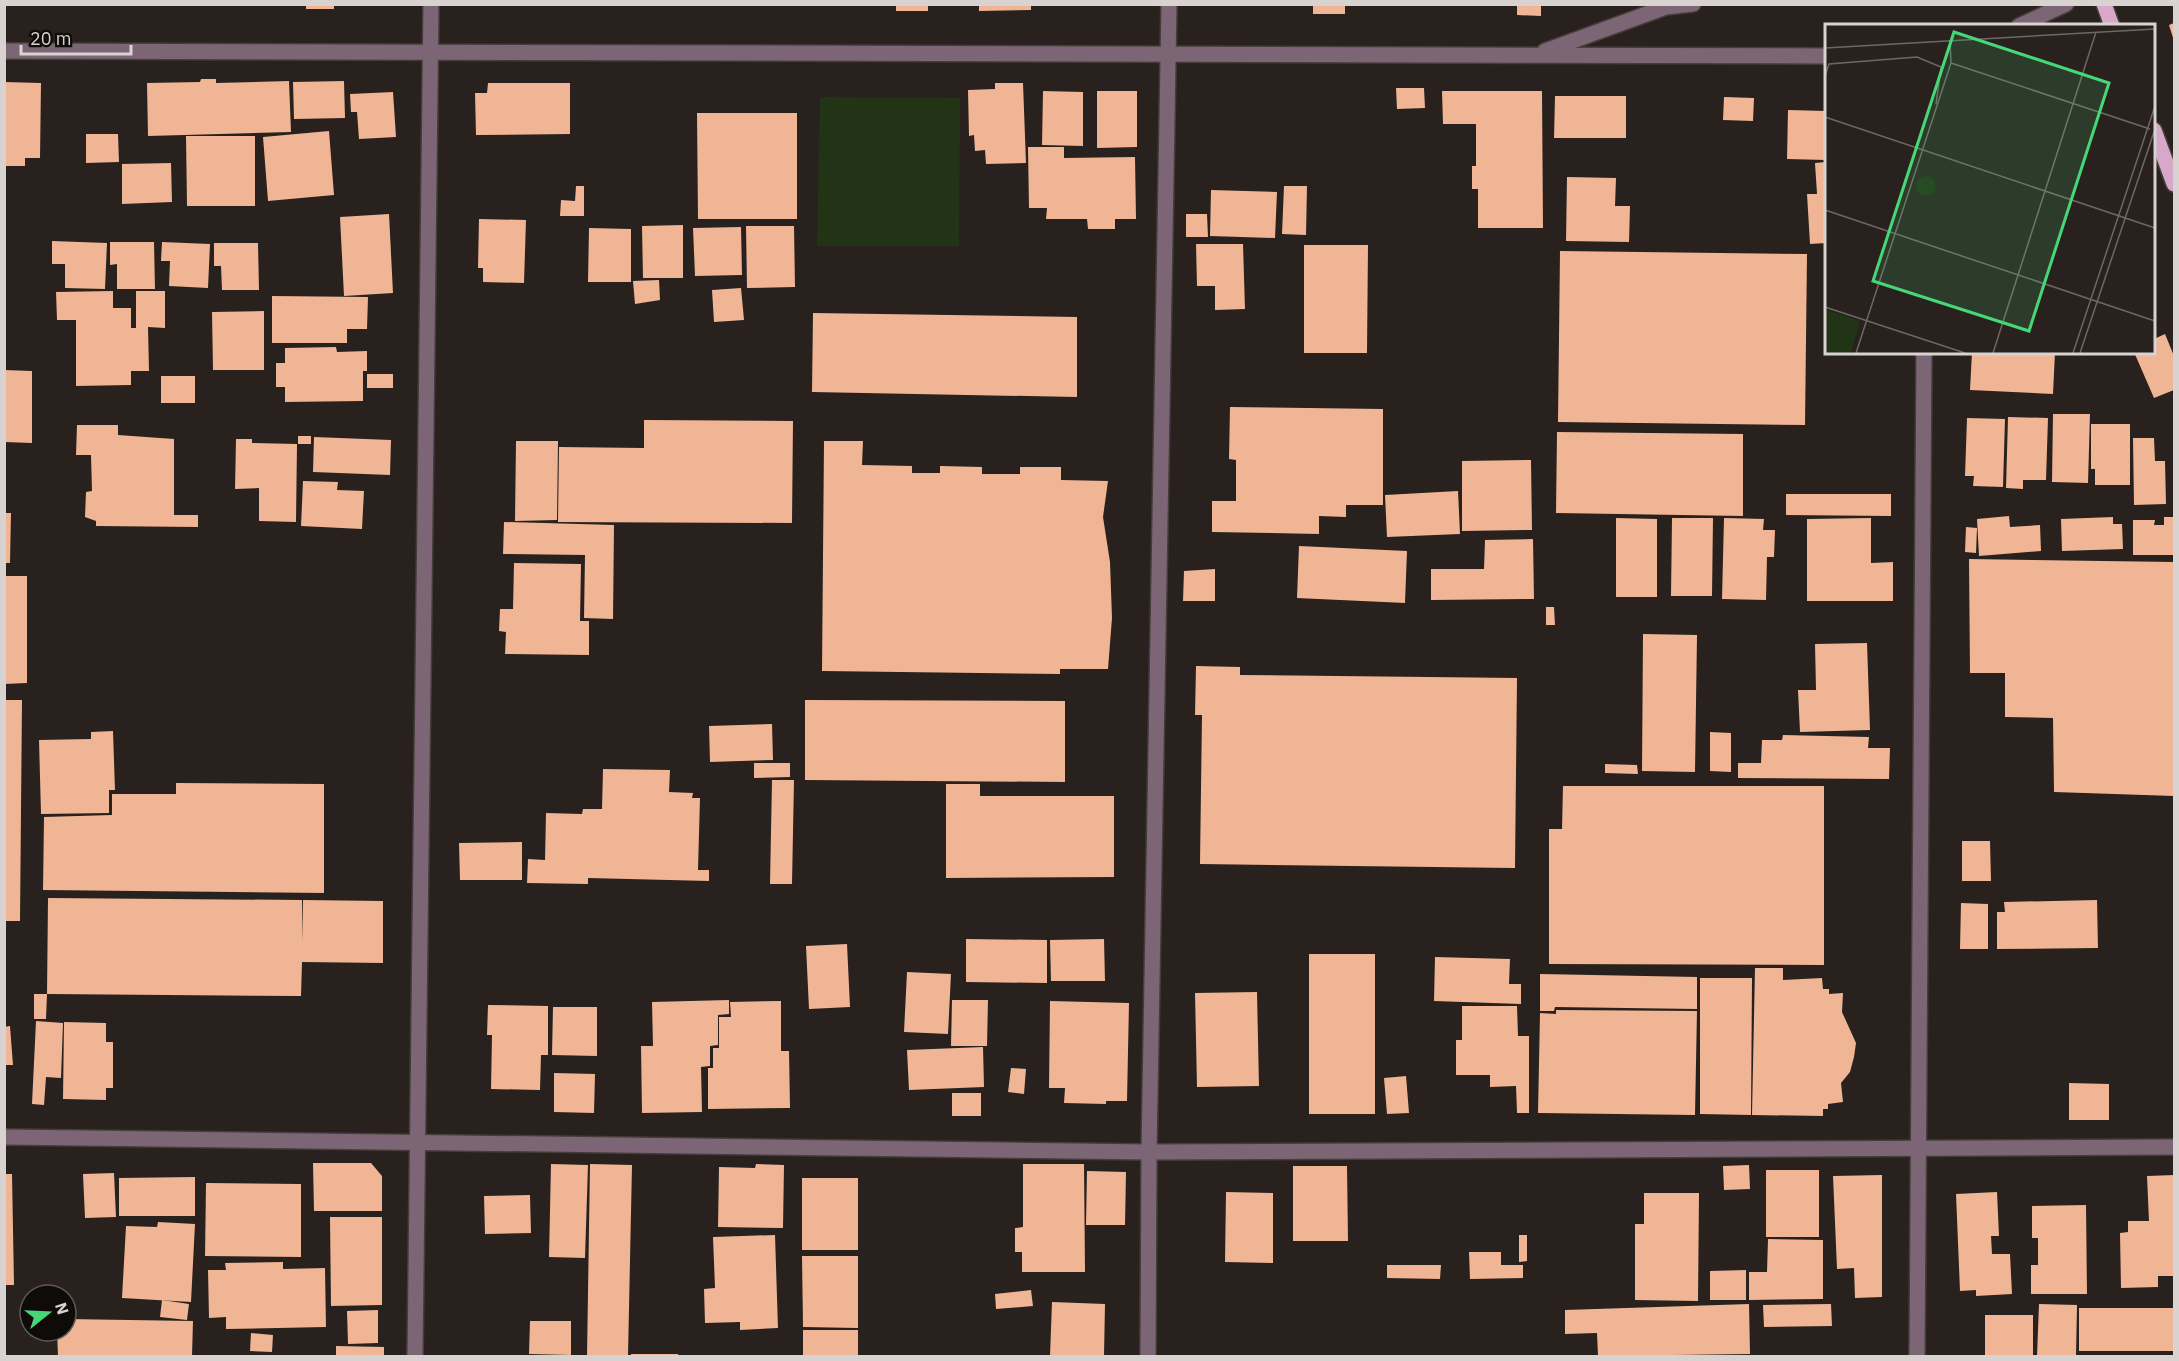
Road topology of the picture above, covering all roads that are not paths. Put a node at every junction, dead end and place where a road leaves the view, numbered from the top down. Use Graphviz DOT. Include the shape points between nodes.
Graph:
graph roads {
  1 [pos="431,4"];
  2 [pos="1168,4"];
  3 [pos="1693,4"];
  4 [pos="2066,4"];
  5 [pos="2104,4"];
  6 [pos="2023,24"];
  7 [pos="2111,24"];
  8 [pos="4,51"];
  9 [pos="430,53"];
  10 [pos="1168,54"];
  11 [pos="1533,55"];
  12 [pos="1825,56"];
  13 [pos="2155,133"];
  14 [pos="2175,184"];
  15 [pos="1924,354"];
  16 [pos="4,1137"];
  17 [pos="416,1141"];
  18 [pos="2175,1146"];
  19 [pos="1919,1148"];
  20 [pos="1149,1152"];
  21 [pos="415,1356"];
  22 [pos="1148,1356"];
  23 [pos="1917,1356"];
  1 -- 9 [label="street"];
  2 -- 10 [label="street"];
  3 -- 11 [label="street" via="1666,7"];
  4 -- 6 [label="street"];
  5 -- 7 [label="main road"];
  8 -- 9 [label="street"];
  9 -- 10 [label="street"];
  9 -- 17 [label="street"];
  10 -- 11 [label="street"];
  10 -- 20 [label="street"];
  11 -- 12 [label="street"];
  13 -- 14 [label="main road"];
  15 -- 19 [label="street"];
  16 -- 17 [label="street"];
  17 -- 20 [label="street"];
  17 -- 21 [label="street"];
  18 -- 19 [label="street"];
  19 -- 20 [label="street"];
  19 -- 23 [label="street"];
  20 -- 22 [label="street"];
}
